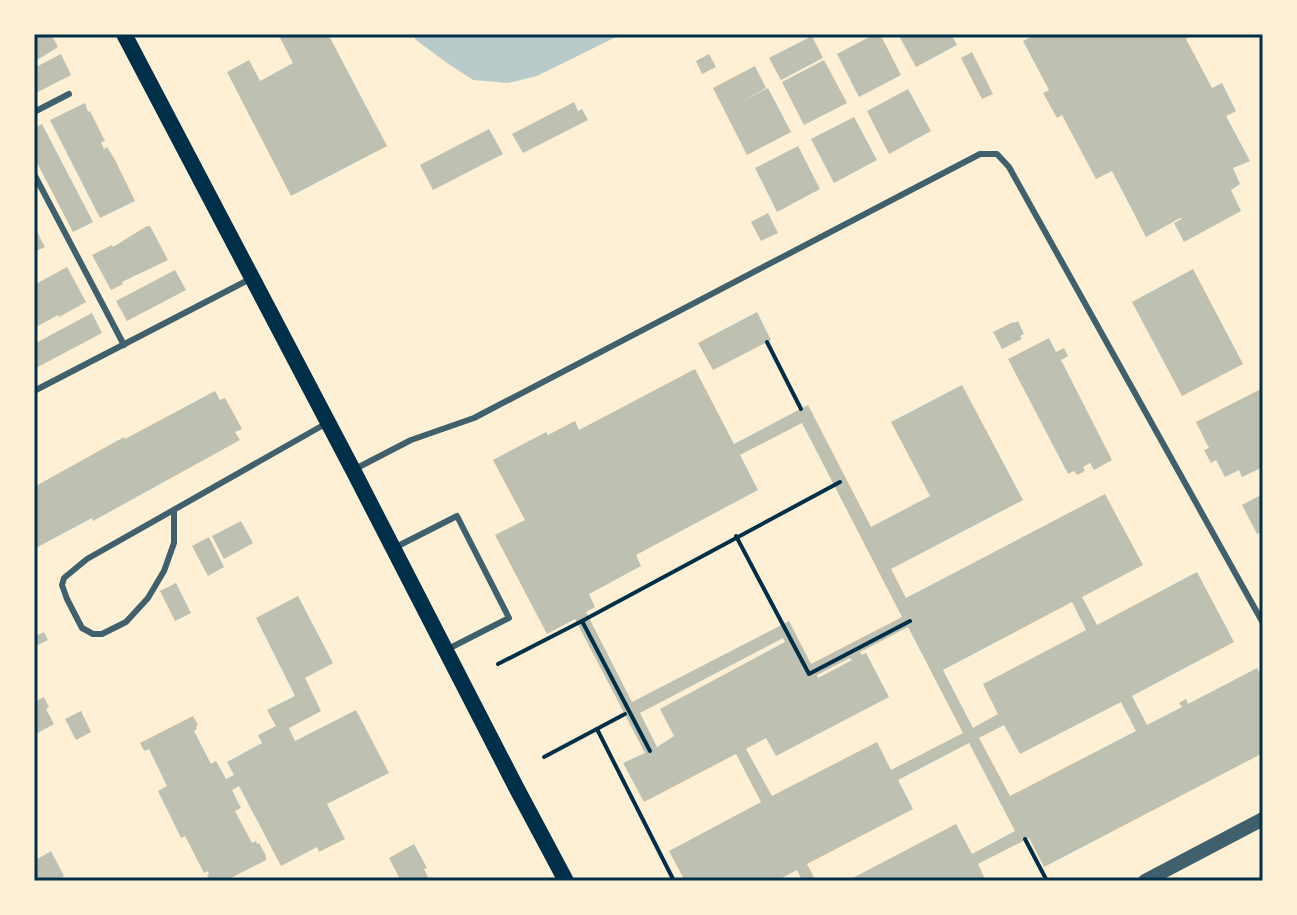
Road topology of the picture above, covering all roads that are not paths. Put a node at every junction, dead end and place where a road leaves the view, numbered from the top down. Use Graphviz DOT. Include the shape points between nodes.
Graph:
graph roads {
  1 [pos="124,34"];
  2 [pos="69,94"];
  3 [pos="34,112"];
  4 [pos="34,174"];
  5 [pos="252,278"];
  6 [pos="124,345"];
  7 [pos="34,391"];
  8 [pos="327,423"];
  9 [pos="353,470"];
  10 [pos="174,510"];
  11 [pos="393,548"];
  12 [pos="1263,623"];
  13 [pos="446,650"];
  14 [pos="1263,819"];
  15 [pos="566,881"];
  16 [pos="1145,881"];
  1 -- 5 [label="main road"];
  2 -- 3 [label="lane"];
  4 -- 6 [label="lane"];
  5 -- 6 [label="lane"];
  5 -- 8 [label="main road"];
  6 -- 7 [label="lane"];
  8 -- 9 [label="main road"];
  8 -- 10 [label="lane"];
  9 -- 11 [label="main road"];
  9 -- 12 [label="lane" via="411,440 474,418 980,154 997,154 1009,167"];
  10 -- 10 [label="lane" via="87,559 64,578 67,599 82,628 102,634 126,622 148,598 174,543"];
  11 -- 13 [label="main road"];
  11 -- 13 [label="lane" via="457,516 470,541 509,618"];
  13 -- 15 [label="main road"];
  14 -- 16 [label="street"];
}
